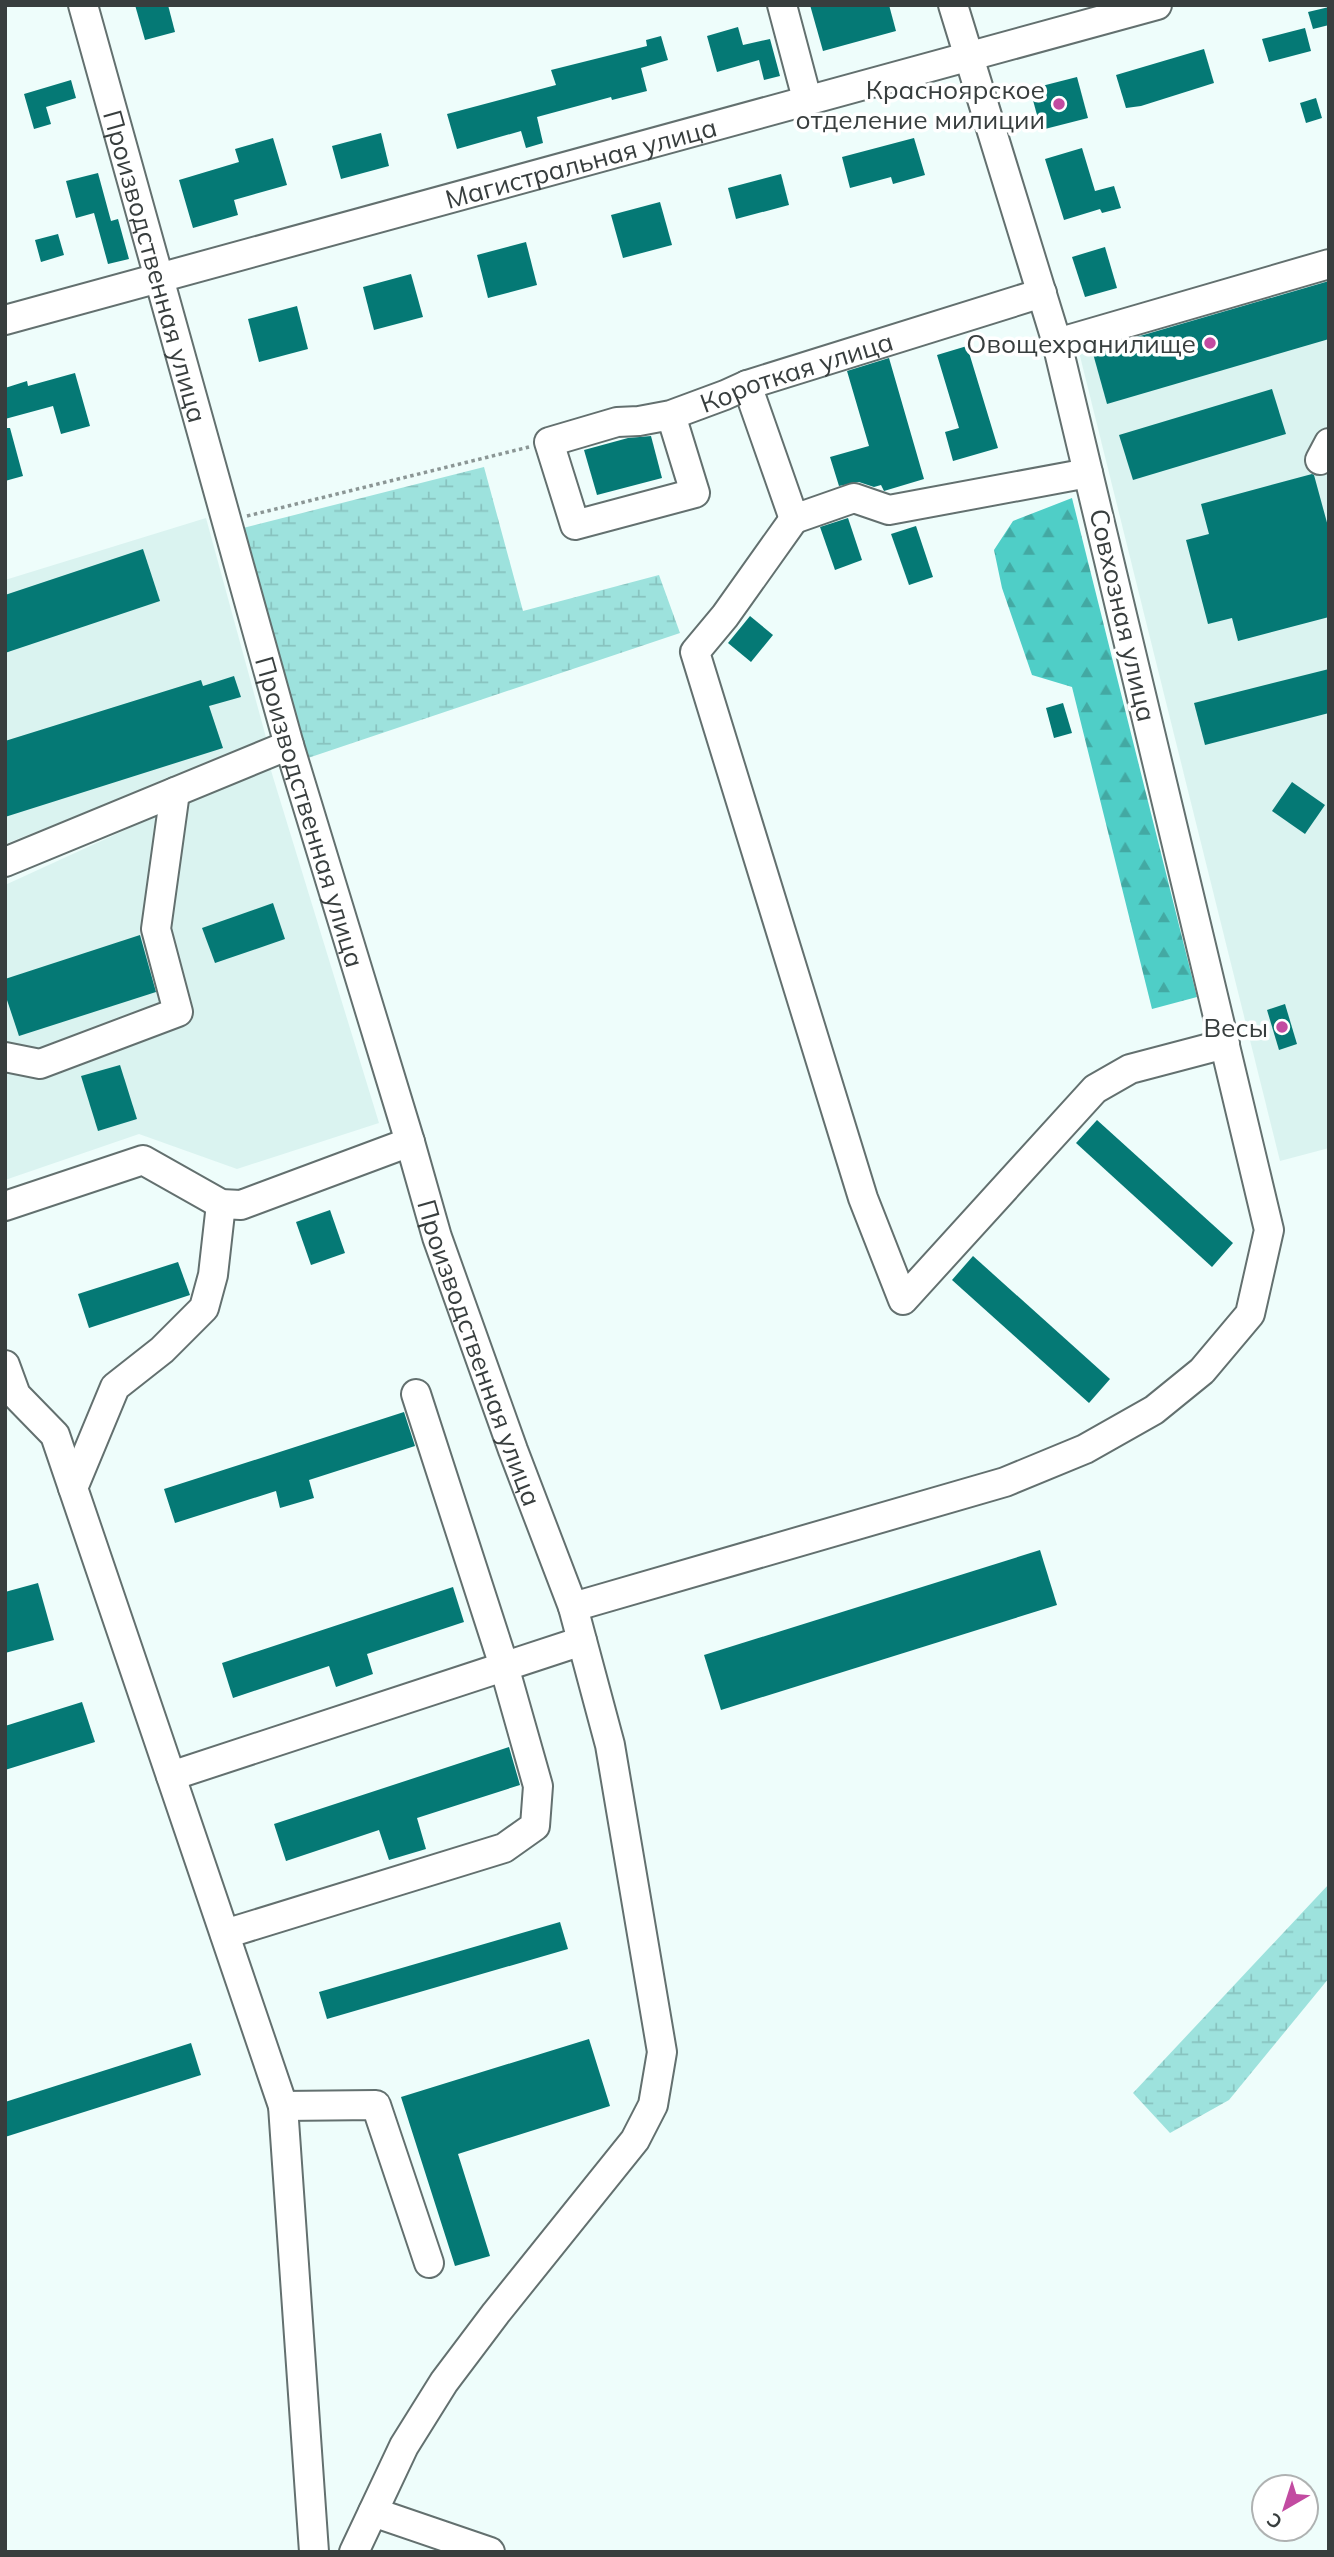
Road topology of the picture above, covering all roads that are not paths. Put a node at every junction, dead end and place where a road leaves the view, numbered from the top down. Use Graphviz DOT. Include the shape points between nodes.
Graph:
graph roads {
  1 [pos="83,5"];
  2 [pos="782,5"];
  3 [pos="953,5"];
  4 [pos="1157,5"];
  5 [pos="969,57"];
  6 [pos="807,99"];
  7 [pos="1329,264"];
  8 [pos="159,278"];
  9 [pos="1042,293"];
  10 [pos="5,320"];
  11 [pos="1057,344"];
  12 [pos="747,384"];
  13 [pos="671,415"];
  14 [pos="1088,472"];
  15 [pos="794,519"];
  16 [pos="289,745"];
  17 [pos="175,792"];
  18 [pos="5,862"];
  19 [pos="1225,1044"];
  20 [pos="5,1057"];
  21 [pos="410,1142"];
  22 [pos="221,1204"];
  23 [pos="5,1206"];
  24 [pos="5,1364"];
  25 [pos="416,1394"];
  26 [pos="73,1488"];
  27 [pos="573,1607"];
  28 [pos="582,1641"];
  29 [pos="504,1666"];
  30 [pos="171,1776"];
  31 [pos="225,1934"];
  32 [pos="283,2106"];
  33 [pos="429,2263"];
  34 [pos="373,2512"];
  35 [pos="314,2552"];
  36 [pos="354,2552"];
  37 [pos="489,2552"];
  1 -- 8 [label="street, Производственная улица"];
  2 -- 6 [label="street"];
  3 -- 5 [label="street, Совхозная улица"];
  4 -- 5 [label="street, Магистральная улица"];
  5 -- 6 [label="street, Магистральная улица"];
  5 -- 9 [label="street, Совхозная улица"];
  6 -- 8 [label="street, Магистральная улица"];
  7 -- 11 [label="street"];
  8 -- 10 [label="street, Магистральная улица"];
  8 -- 16 [label="street, Производственная улица"];
  9 -- 11 [label="street, Совхозная улица"];
  9 -- 12 [label="street, Короткая улица"];
  11 -- 14 [label="street, Совхозная улица"];
  12 -- 13 [label="street, Короткая улица"];
  12 -- 15 [label="street"];
  13 -- 13 [label="street, Короткая улица" via="617,422 549,442 575,525 695,493"];
  14 -- 15 [label="street" via="889,510 854,498"];
  14 -- 19 [label="street, Совхозная улица"];
  15 -- 19 [label="street" via="695,652 863,1198 903,1300 1095,1089 1130,1069"];
  16 -- 17 [label="street"];
  16 -- 21 [label="street, Производственная улица"];
  17 -- 18 [label="street"];
  17 -- 20 [label="street" via="156,929 178,1012 40,1064"];
  19 -- 27 [label="street, Совхозная улица" via="1269,1230 1250,1314 1202,1371 1154,1410 1085,1449 1005,1482"];
  21 -- 22 [label="street" via="241,1205"];
  21 -- 27 [label="street, Производственная улица" via="437,1237"];
  22 -- 23 [label="street" via="143,1160"];
  22 -- 26 [label="street" via="213,1276 204,1308 162,1350 115,1387"];
  24 -- 26 [label="street" via="16,1395 55,1435"];
  25 -- 29 [label="street"];
  26 -- 30 [label="street"];
  27 -- 28 [label="street, Производственная улица"];
  28 -- 29 [label="street"];
  28 -- 34 [label="street, Производственная улица" via="610,1745 662,2052 653,2105 635,2140 444,2382 404,2446"];
  29 -- 30 [label="street"];
  29 -- 31 [label="street" via="538,1786 535,1826 504,1848"];
  30 -- 31 [label="street"];
  31 -- 32 [label="street"];
  32 -- 33 [label="street" via="376,2105"];
  32 -- 35 [label="street"];
  34 -- 36 [label="street, Производственная улица"];
  34 -- 37 [label="street"];
}
